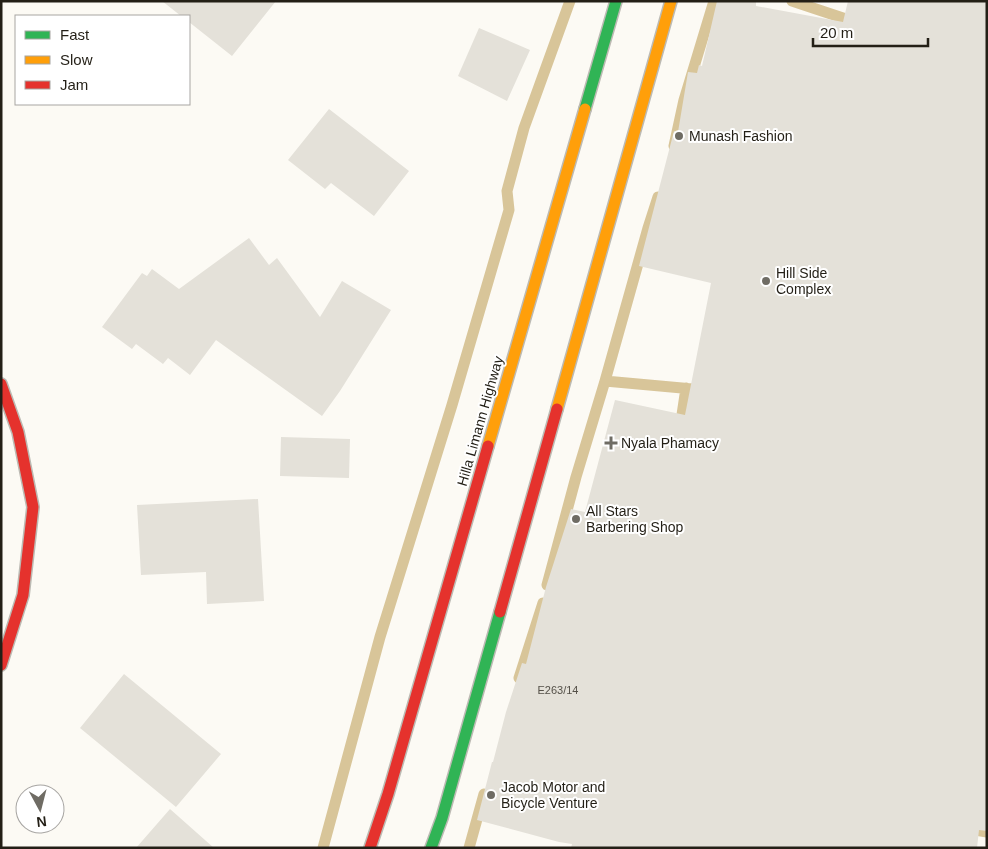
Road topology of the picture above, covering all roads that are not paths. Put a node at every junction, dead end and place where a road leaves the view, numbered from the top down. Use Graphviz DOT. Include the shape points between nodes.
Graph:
graph roads {
  1 [pos="616,1"];
  2 [pos="671,1"];
  3 [pos="1,384"];
  4 [pos="1,665"];
  5 [pos="370,848"];
  6 [pos="431,848"];
  1 -- 5 [label="main road, Hilla Limann Highway"];
  2 -- 6 [label="main road"];
  3 -- 4 [label="main road" via="18,432 33,507 23,595"];
}
